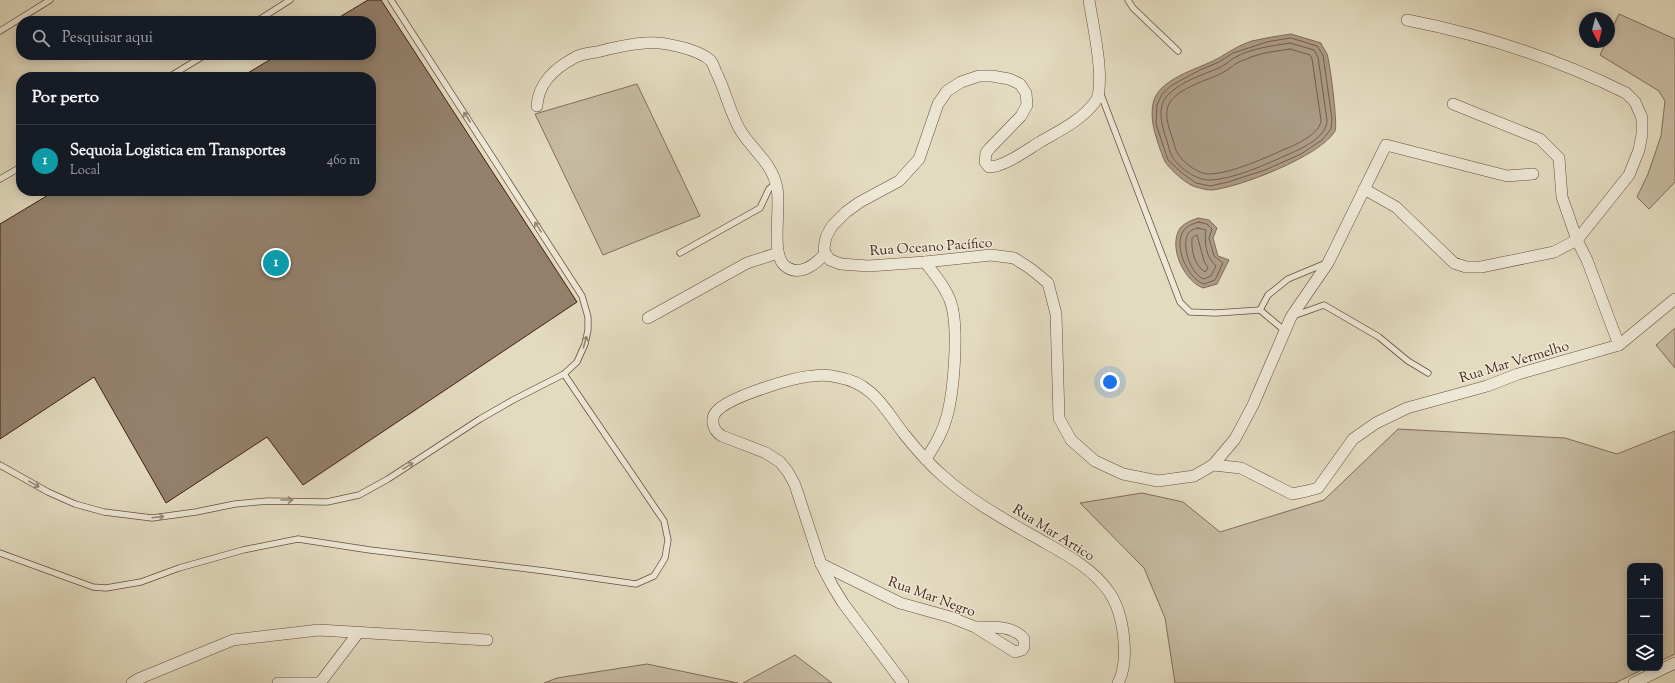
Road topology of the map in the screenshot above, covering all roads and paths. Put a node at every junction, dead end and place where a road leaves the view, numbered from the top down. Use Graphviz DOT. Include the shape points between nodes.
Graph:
graph roads {
  1 [pos="50,0"];
  2 [pos="290,0"];
  3 [pos="391,0"];
  4 [pos="1089,0"];
  5 [pos="1128,0"];
  6 [pos="24,16"];
  7 [pos="265,16"];
  8 [pos="1407,20"];
  9 [pos="16,21"];
  10 [pos="0,31"];
  11 [pos="1178,51"];
  12 [pos="197,60"];
  13 [pos="177,72"];
  14 [pos="1100,91"];
  15 [pos="1453,104"];
  16 [pos="537,106"];
  17 [pos="16,170"];
  18 [pos="1533,174"];
  19 [pos="0,179"];
  20 [pos="776,182"];
  21 [pos="1364,189"];
  22 [pos="1577,240"];
  23 [pos="680,253"];
  24 [pos="778,253"];
  25 [pos="825,253"];
  26 [pos="925,262"];
  27 [pos="1328,263"];
  28 [pos="1675,299"];
  29 [pos="1260,310"];
  30 [pos="1291,317"];
  31 [pos="648,318"];
  32 [pos="1285,331"];
  33 [pos="1619,345"];
  34 [pos="1428,373"];
  35 [pos="564,374"];
  36 [pos="926,459"];
  37 [pos="0,465"];
  38 [pos="1213,465"];
  39 [pos="0,553"];
  40 [pos="821,564"];
  41 [pos="975,627"];
  42 [pos="358,633"];
  43 [pos="487,640"];
  44 [pos="1675,663"];
  45 [pos="132,683"];
  46 [pos="278,683"];
  47 [pos="903,683"];
  48 [pos="1118,683"];
  49 [pos="1634,683"];
  1 -- 6 [label="lane"];
  2 -- 7 [label="lane"];
  35 -- 3 [label="lane, one-way" via="577,362 585,344 588,317 582,296"];
  4 -- 14 [label="street"];
  5 -- 11 [label="lane" via="1133,8"];
  8 -- 22 [label="street" via="1472,34 1552,60 1626,93 1635,102 1642,118 1642,134 1629,175"];
  9 -- 10 [label="lane"];
  12 -- 13 [label="lane"];
  14 -- 25 [label="street" via="1088,110 1066,126 1003,163 989,167 985,162 986,153 1021,116 1027,105 1026,93 1020,84 1009,78 979,76 961,82 947,91 938,104 919,159 910,171 899,181 846,212 832,226 826,237"];
  14 -- 29 [label="lane" via="1180,302 1190,312"];
  15 -- 22 [label="street" via="1540,139 1559,158 1562,197"];
  16 -- 20 [label="street" via="542,87 554,70 575,57 610,48 646,43 676,46 698,53 711,61 742,132 771,169"];
  17 -- 19 [label="lane"];
  18 -- 21 [label="street, Rua Oceano Pacífico" via="1507,176 1386,145"];
  20 -- 23 [label="lane" via="769,189 760,208"];
  20 -- 24 [label="street" via="779,202 776,248"];
  21 -- 22 [label="street" via="1396,207 1449,259 1466,267 1481,267 1554,252"];
  21 -- 27 [label="street, Rua Oceano Pacífico"];
  22 -- 33 [label="street"];
  24 -- 25 [label="street" via="784,265 793,270 803,270 811,267"];
  24 -- 31 [label="street" via="747,263"];
  25 -- 26 [label="street, Rua Oceano Pacífico" via="830,260 841,264 868,266"];
  26 -- 36 [label="street" via="952,304 955,331 952,389 947,416 938,441"];
  26 -- 38 [label="street, Rua Oceano Pacífico" via="991,255 1014,258 1048,283 1056,314 1059,418 1071,440 1095,461 1123,474 1158,481 1194,476"];
  27 -- 29 [label="lane" via="1288,280 1268,295"];
  27 -- 30 [label="street, Rua Oceano Pacífico"];
  28 -- 33 [label="street, Rua Mar Vermelho"];
  29 -- 32 [label="lane"];
  30 -- 32 [label="street, Rua Oceano Pacífico"];
  30 -- 34 [label="lane" via="1324,305 1379,338"];
  32 -- 38 [label="street, Rua Oceano Pacífico" via="1253,405 1235,439"];
  33 -- 38 [label="street, Rua Mar Vermelho" via="1407,408 1376,423 1353,439 1318,488 1292,494 1241,468"];
  37 -- 35 [label="lane, one-way" via="74,504 132,516 152,518 268,500 327,502 358,495 480,419"];
  35 -- 39 [label="lane" via="664,521 668,540 665,558 654,576 636,584 298,539 243,550 141,582 106,588 93,587"];
  36 -- 40 [label="street, Rua Mar Artico" via="873,393 858,382 837,376 813,376 790,380 727,403 717,410 713,417 716,432 766,453 780,462 788,472 795,485"];
  36 -- 48 [label="street, Rua Mar Artico" via="960,491 1086,567 1100,580 1110,594 1120,619 1124,639 1124,659"];
  40 -- 41 [label="street, Rua Mar Negro" via="900,603"];
  40 -- 47 [label="street" via="843,603"];
  41 -- 41 [label="street, Rua Mar Negro" via="1015,652 1022,650 1025,643 1021,636 1005,629"];
  42 -- 43 [label="street"];
  42 -- 45 [label="street" via="319,630 234,640"];
  42 -- 46 [label="street" via="320,683"];
  44 -- 49 [label="street"];
}
